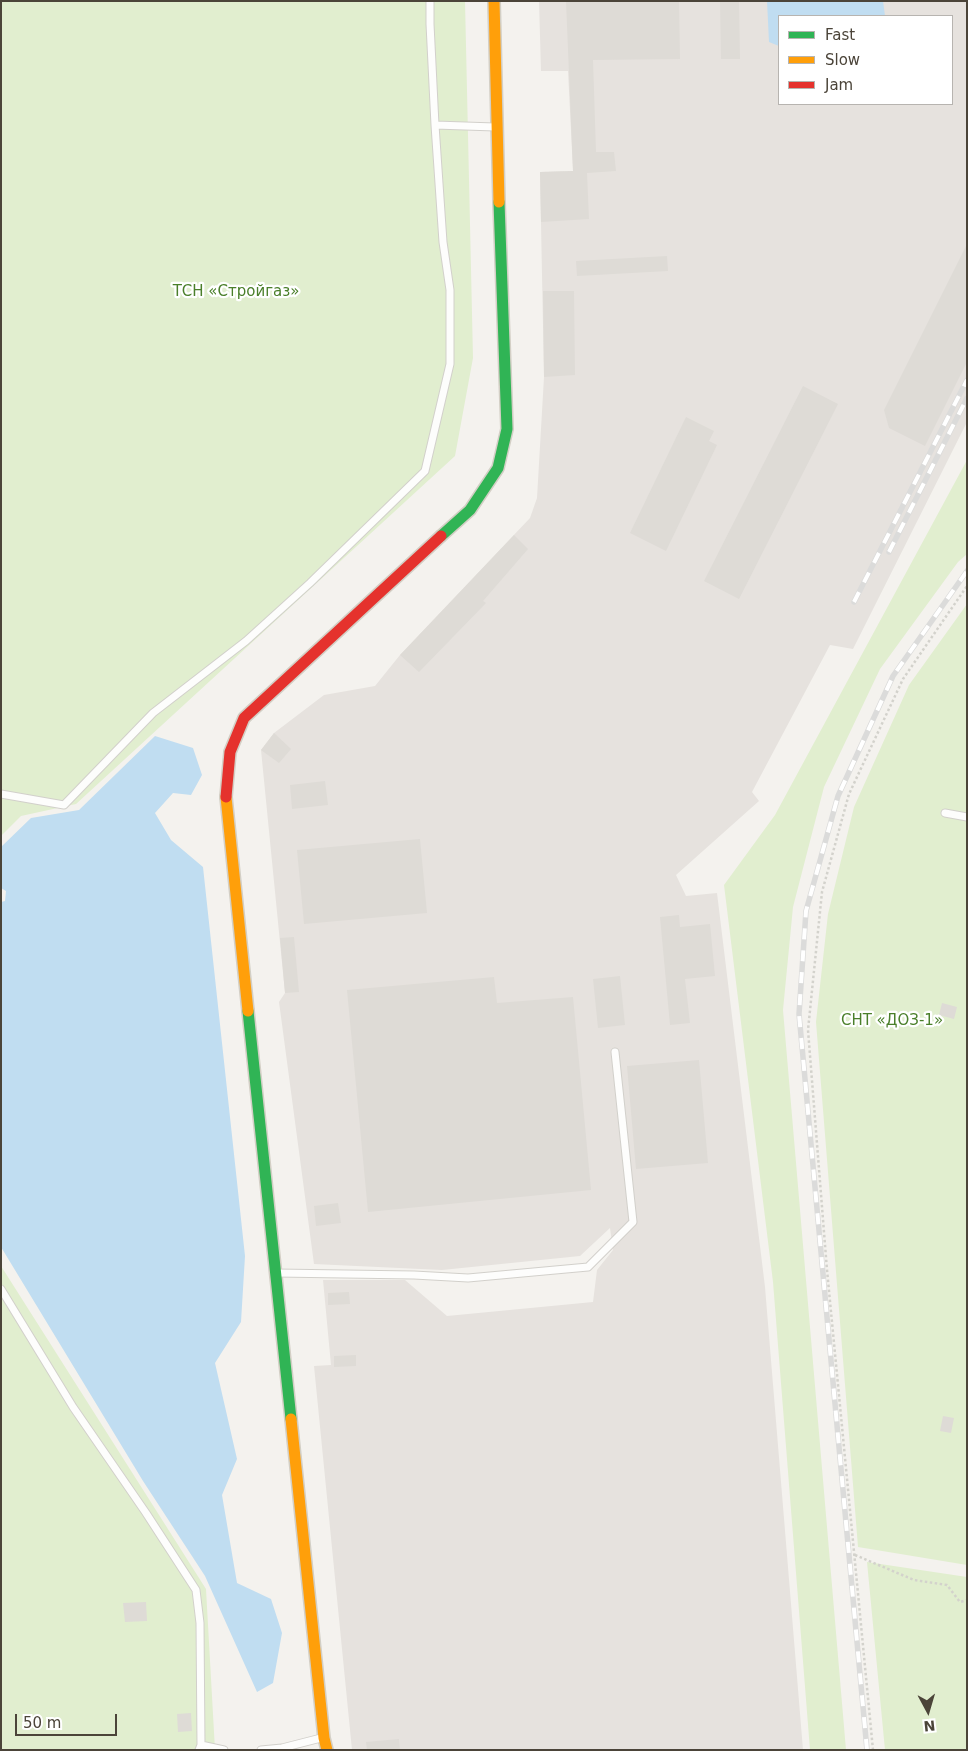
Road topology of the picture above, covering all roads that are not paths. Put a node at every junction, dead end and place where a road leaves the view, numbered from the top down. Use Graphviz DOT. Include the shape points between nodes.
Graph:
graph roads {
  1 [pos="430,1"];
  2 [pos="494,1"];
  3 [pos="435,125"];
  4 [pos="496,126"];
  5 [pos="1,794"];
  6 [pos="945,813"];
  7 [pos="967,817"];
  8 [pos="615,1052"];
  9 [pos="276,1273"];
  10 [pos="1,1289"];
  11 [pos="324,1738"];
  12 [pos="200,1747"];
  13 [pos="224,1750"];
  14 [pos="261,1750"];
  15 [pos="327,1750"];
  1 -- 3 [label="lane"];
  2 -- 4 [label="street"];
  3 -- 4 [label="lane"];
  3 -- 5 [label="lane" via="443,242 450,290 450,364 425,471 246,640 153,713 64,805"];
  4 -- 9 [label="street" via="507,429 498,468 470,510 244,718 230,752 226,800"];
  6 -- 7 [label="lane"];
  8 -- 9 [label="lane" via="633,1222 588,1267 468,1278"];
  9 -- 11 [label="street"];
  10 -- 12 [label="lane" via="73,1407 196,1590 200,1623"];
  11 -- 14 [label="lane"];
  11 -- 15 [label="street"];
  12 -- 13 [label="lane"];
}
